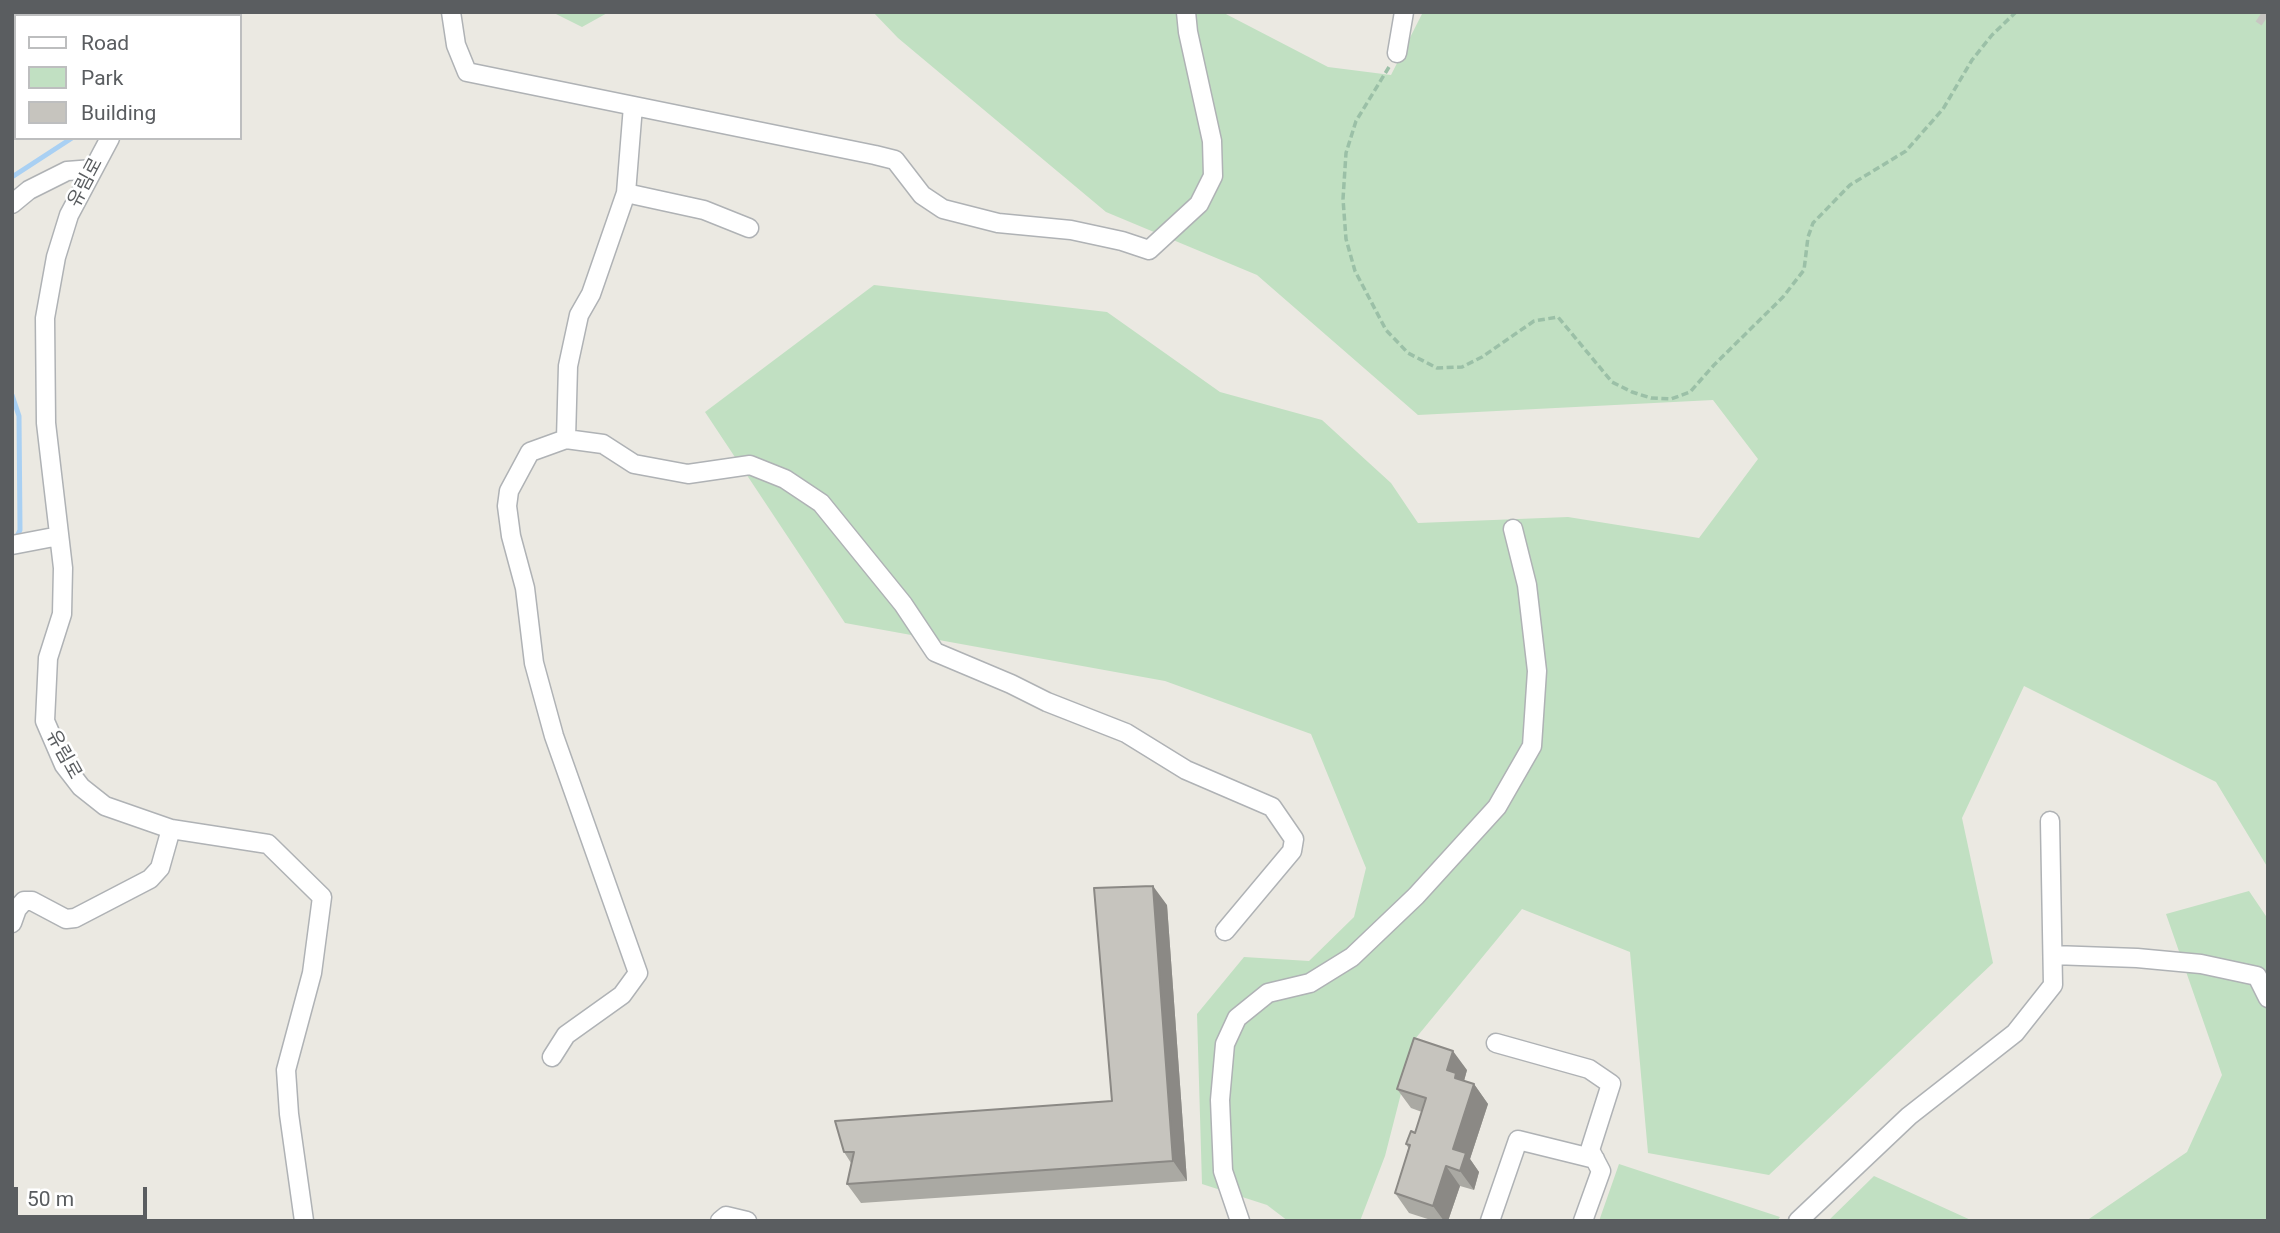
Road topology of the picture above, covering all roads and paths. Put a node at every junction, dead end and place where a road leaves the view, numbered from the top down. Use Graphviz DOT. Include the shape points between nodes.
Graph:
graph roads {
  1 [pos="58,12"];
  2 [pos="450,12"];
  3 [pos="1186,12"];
  4 [pos="1404,12"];
  5 [pos="2016,12"];
  6 [pos="36,14"];
  7 [pos="1397,53"];
  8 [pos="633,106"];
  9 [pos="109,140"];
  10 [pos="93,169"];
  11 [pos="626,193"];
  12 [pos="12,204"];
  13 [pos="749,228"];
  14 [pos="566,439"];
  15 [pos="1513,529"];
  16 [pos="60,536"];
  17 [pos="12,545"];
  18 [pos="2050,821"];
  19 [pos="171,829"];
  20 [pos="12,923"];
  21 [pos="1224,931"];
  22 [pos="2053,955"];
  23 [pos="2268,998"];
  24 [pos="1496,1043"];
  25 [pos="552,1057"];
  26 [pos="1595,1160"];
  27 [pos="304,1220"];
  28 [pos="720,1221"];
  29 [pos="747,1221"];
  30 [pos="1240,1221"];
  31 [pos="1490,1221"];
  32 [pos="1583,1221"];
  33 [pos="1798,1221"];
  1 -- 6 [label="street"];
  2 -- 8 [label="street" via="467,72"];
  3 -- 8 [label="street" via="1212,141 1213,176 1199,204 1149,250 1071,230 998,223 943,209 922,195 895,160"];
  4 -- 7 [label="street"];
  5 -- 7 [label="path" via="1972,60 1943,109 1906,151 1850,185 1814,223 1804,270 1783,297 1689,392 1671,399 1642,395 1612,382 1558,317 1534,321 1462,367 1437,368 1408,353 1385,330 1355,271 1346,239 1343,199 1346,153 1356,121"];
  8 -- 11 [label="street"];
  9 -- 10 [label="street, 유림로"];
  10 -- 12 [label="street" via="67,171"];
  10 -- 16 [label="street, 유림로" via="69,215 45,318 46,423"];
  11 -- 13 [label="street" via="704,210"];
  11 -- 14 [label="street" via="591,294 579,315 568,366"];
  14 -- 21 [label="street" via="603,444 634,464 688,474 750,465 785,479 821,503 903,604 935,652 1126,733 1186,770 1272,807 1294,839 1292,851"];
  14 -- 25 [label="street" via="530,452 509,491 511,536 524,588 534,663 554,736 638,973 622,995 566,1035"];
  15 -- 30 [label="street" via="1527,586 1537,671 1532,746 1497,807 1416,896 1352,957 1310,983 1268,993 1237,1018 1225,1044 1220,1100 1223,1171"];
  16 -- 17 [label="street"];
  16 -- 19 [label="street, 유림로" via="62,614 48,658 45,721 64,765 81,787 105,806"];
  18 -- 22 [label="street"];
  19 -- 20 [label="street" via="160,868 150,879 75,918 66,919 24,901"];
  19 -- 27 [label="street, 유림로" via="268,844 322,897 312,973 286,1070"];
  22 -- 23 [label="street" via="2202,964 2257,976"];
  22 -- 33 [label="street" via="2053,985 2015,1033 1909,1116"];
  24 -- 26 [label="street" via="1589,1069 1611,1084 1590,1150"];
  26 -- 31 [label="street" via="1518,1140"];
  26 -- 32 [label="street" via="1601,1171"];
  28 -- 29 [label="street" via="726,1216"];
}
